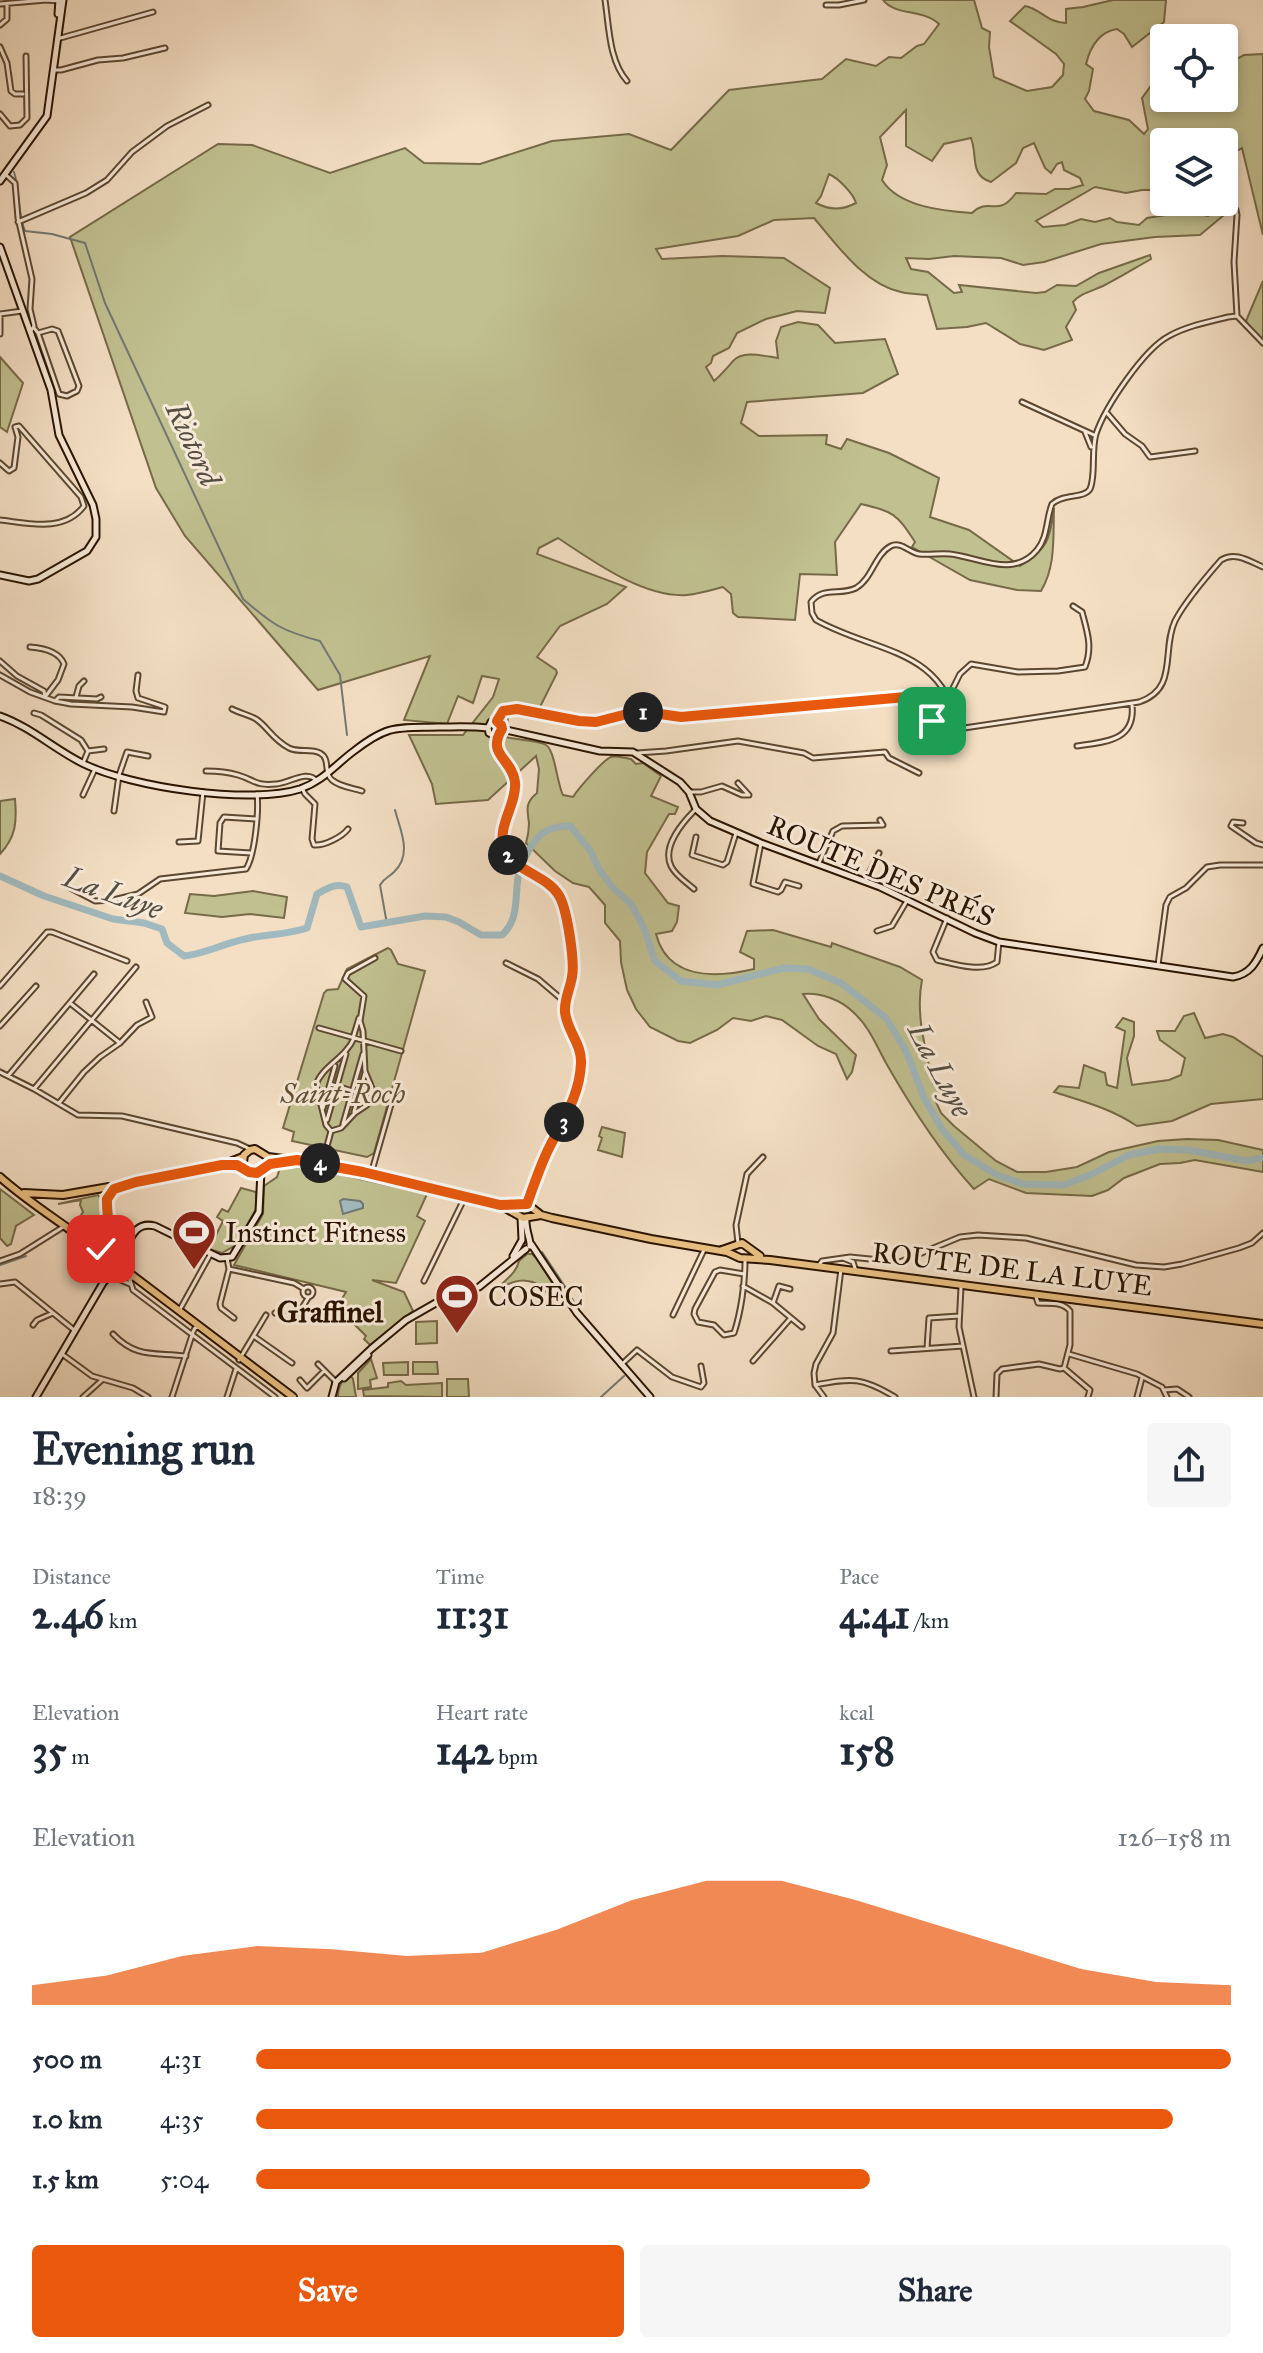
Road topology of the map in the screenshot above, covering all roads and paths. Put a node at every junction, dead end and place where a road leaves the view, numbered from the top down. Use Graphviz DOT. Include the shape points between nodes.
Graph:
graph roads {
  1 [pos="61,0"];
  2 [pos="605,0"];
  3 [pos="864,0"];
  4 [pos="7,3"];
  5 [pos="0,4"];
  6 [pos="826,5"];
  7 [pos="153,12"];
  8 [pos="0,25"];
  9 [pos="57,39"];
  10 [pos="0,47"];
  11 [pos="165,48"];
  12 [pos="26,56"];
  13 [pos="54,70"];
  14 [pos="627,81"];
  15 [pos="23,94"];
  16 [pos="208,105"];
  17 [pos="0,114"];
  18 [pos="2,176"];
  19 [pos="1237,216"];
  20 [pos="20,221"];
  21 [pos="0,247"];
  22 [pos="22,311"];
  23 [pos="0,315"];
  24 [pos="1237,316"];
  25 [pos="30,326"];
  26 [pos="38,333"];
  27 [pos="0,334"];
  28 [pos="1263,343"];
  29 [pos="1022,402"];
  30 [pos="1107,413"];
  31 [pos="1085,432"];
  32 [pos="1096,435"];
  33 [pos="1092,450"];
  34 [pos="1195,451"];
  35 [pos="0,463"];
  36 [pos="0,520"];
  37 [pos="1263,567"];
  38 [pos="0,575"];
  39 [pos="1073,606"];
  40 [pos="30,647"];
  41 [pos="0,661"];
  42 [pos="0,675"];
  43 [pos="138,675"];
  44 [pos="84,681"];
  45 [pos="45,697"];
  46 [pos="76,697"];
  47 [pos="101,697"];
  48 [pos="949,697"];
  49 [pos="55,701"];
  50 [pos="1131,704"];
  51 [pos="232,709"];
  52 [pos="34,713"];
  53 [pos="0,716"];
  54 [pos="497,721"];
  55 [pos="488,728"];
  56 [pos="958,729"];
  57 [pos="497,733"];
  58 [pos="1077,746"];
  59 [pos="104,749"];
  60 [pos="88,751"];
  61 [pos="635,753"];
  62 [pos="148,756"];
  63 [pos="83,764"];
  64 [pos="95,769"];
  65 [pos="206,771"];
  66 [pos="919,773"];
  67 [pos="327,775"];
  68 [pos="119,777"];
  69 [pos="317,781"];
  70 [pos="738,783"];
  71 [pos="302,788"];
  72 [pos="362,791"];
  73 [pos="203,792"];
  74 [pos="689,792"];
  75 [pos="257,794"];
  76 [pos="83,795"];
  77 [pos="696,809"];
  78 [pos="114,811"];
  79 [pos="256,819"];
  80 [pos="880,820"];
  81 [pos="1243,823"];
  82 [pos="348,829"];
  83 [pos="736,833"];
  84 [pos="696,837"];
  85 [pos="179,842"];
  86 [pos="761,843"];
  87 [pos="1263,845"];
  88 [pos="218,851"];
  89 [pos="251,853"];
  90 [pos="879,853"];
  91 [pos="217,859"];
  92 [pos="819,863"];
  93 [pos="1263,865"];
  94 [pos="865,881"];
  95 [pos="799,886"];
  96 [pos="70,888"];
  97 [pos="694,889"];
  98 [pos="908,899"];
  99 [pos="947,918"];
  100 [pos="877,931"];
  101 [pos="999,942"];
  102 [pos="1263,948"];
  103 [pos="375,958"];
  104 [pos="127,961"];
  105 [pos="506,963"];
  106 [pos="1158,965"];
  107 [pos="136,967"];
  108 [pos="94,974"];
  109 [pos="0,986"];
  110 [pos="36,986"];
  111 [pos="566,1000"];
  112 [pos="146,1002"];
  113 [pos="70,1003"];
  114 [pos="360,1015"];
  115 [pos="92,1020"];
  116 [pos="0,1026"];
  117 [pos="319,1028"];
  118 [pos="354,1038"];
  119 [pos="363,1039"];
  120 [pos="120,1043"];
  121 [pos="347,1051"];
  122 [pos="401,1051"];
  123 [pos="363,1053"];
  124 [pos="336,1062"];
  125 [pos="365,1071"];
  126 [pos="0,1072"];
  127 [pos="8,1076"];
  128 [pos="330,1084"];
  129 [pos="336,1086"];
  130 [pos="34,1089"];
  131 [pos="352,1091"];
  132 [pos="359,1093"];
  133 [pos="392,1101"];
  134 [pos="59,1103"];
  135 [pos="323,1108"];
  136 [pos="352,1116"];
  137 [pos="326,1123"];
  138 [pos="342,1128"];
  139 [pos="331,1131"];
  140 [pos="326,1150"];
  141 [pos="247,1153"];
  142 [pos="264,1155"];
  143 [pos="763,1157"];
  144 [pos="297,1160"];
  145 [pos="222,1165"];
  146 [pos="244,1168"];
  147 [pos="263,1169"];
  148 [pos="253,1173"];
  149 [pos="371,1174"];
  150 [pos="0,1176"];
  151 [pos="259,1187"];
  152 [pos="114,1189"];
  153 [pos="24,1193"];
  154 [pos="465,1197"];
  155 [pos="525,1212"];
  156 [pos="65,1226"];
  157 [pos="109,1229"];
  158 [pos="1263,1233"];
  159 [pos="129,1242"];
  160 [pos="526,1244"];
  161 [pos="105,1245"];
  162 [pos="116,1245"];
  163 [pos="736,1248"];
  164 [pos="704,1249"];
  165 [pos="123,1253"];
  166 [pos="99,1254"];
  167 [pos="213,1254"];
  168 [pos="746,1255"];
  169 [pos="227,1257"];
  170 [pos="842,1258"];
  171 [pos="0,1261"];
  172 [pos="124,1264"];
  173 [pos="818,1266"];
  174 [pos="105,1267"];
  175 [pos="229,1269"];
  176 [pos="841,1269"];
  177 [pos="856,1271"];
  178 [pos="113,1272"];
  179 [pos="744,1274"];
  180 [pos="424,1281"];
  181 [pos="103,1283"];
  182 [pos="0,1284"];
  183 [pos="961,1284"];
  184 [pos="742,1286"];
  185 [pos="304,1289"];
  186 [pos="790,1289"];
  187 [pos="1035,1294"];
  188 [pos="308,1298"];
  189 [pos="773,1303"];
  190 [pos="179,1311"];
  191 [pos="53,1313"];
  192 [pos="275,1313"];
  193 [pos="266,1315"];
  194 [pos="673,1315"];
  195 [pos="959,1316"];
  196 [pos="234,1318"];
  197 [pos="791,1318"];
  198 [pos="1263,1322"];
  199 [pos="33,1325"];
  200 [pos="802,1327"];
  201 [pos="75,1331"];
  202 [pos="198,1331"];
  203 [pos="113,1334"];
  204 [pos="388,1335"];
  205 [pos="255,1337"];
  206 [pos="963,1346"];
  207 [pos="927,1348"];
  208 [pos="891,1351"];
  209 [pos="62,1354"];
  210 [pos="1069,1354"];
  211 [pos="186,1356"];
  212 [pos="240,1359"];
  213 [pos="753,1361"];
  214 [pos="292,1363"];
  215 [pos="318,1364"];
  216 [pos="621,1365"];
  217 [pos="701,1366"];
  218 [pos="1064,1368"];
  219 [pos="236,1369"];
  220 [pos="324,1371"];
  221 [pos="1142,1378"];
  222 [pos="102,1380"];
  223 [pos="300,1380"];
  224 [pos="336,1382"];
  225 [pos="815,1385"];
  226 [pos="1163,1390"];
  227 [pos="36,1397"];
  228 [pos="83,1397"];
  229 [pos="148,1397"];
  230 [pos="172,1397"];
  231 [pos="227,1397"];
  232 [pos="275,1397"];
  233 [pos="290,1397"];
  234 [pos="334,1397"];
  235 [pos="650,1397"];
  236 [pos="824,1397"];
  237 [pos="895,1397"];
  238 [pos="974,1397"];
  239 [pos="996,1397"];
  240 [pos="1088,1397"];
  241 [pos="1137,1397"];
  242 [pos="1167,1397"];
  243 [pos="1189,1397"];
  1 -- 4 [label="street"];
  1 -- 9 [label="street"];
  1 -- 9 [label="street"];
  2 -- 14 [label="street" via="614,54"];
  3 -- 6 [label="street"];
  4 -- 5 [label="street"];
  4 -- 8 [label="street" via="7,19"];
  7 -- 9 [label="street"];
  9 -- 13 [label="street"];
  10 -- 15 [label="street" via="11,91"];
  11 -- 13 [label="street"];
  12 -- 17 [label="street" via="27,118 7,126"];
  13 -- 18 [label="street" via="47,116"];
  16 -- 20 [label="street" via="167,126 86,193"];
  18 -- 20 [label="street" via="15,183"];
  19 -- 24 [label="street"];
  20 -- 25 [label="street" via="31,272"];
  21 -- 22 [label="street"];
  22 -- 23 [label="street"];
  22 -- 25 [label="street"];
  23 -- 27 [label="street"];
  24 -- 28 [label="street"];
  24 -- 30 [label="street" via="1163,339 1127,378"];
  25 -- 26 [label="street"];
  25 -- 38 [label="street" via="59,435 93,505 97,535 87,551 38,579"];
  26 -- 26 [label="street" via="59,394 77,391 58,331"];
  29 -- 31 [label="street"];
  30 -- 32 [label="street"];
  30 -- 34 [label="street" via="1150,457"];
  31 -- 32 [label="street"];
  31 -- 33 [label="street"];
  32 -- 33 [label="street"];
  33 -- 48 [label="street" via="1089,490 1054,501 1044,537 1024,560 992,564 893,545 860,585 819,594 811,602 816,620 904,655 934,677"];
  35 -- 36 [label="street" via="9,471 14,468 19,426 84,506 50,525"];
  37 -- 50 [label="street" via="1237,556 1221,560 1174,623 1164,682 1149,698"];
  39 -- 48 [label="street" via="1082,612 1089,631 1085,667 1018,672 971,664"];
  40 -- 45 [label="street" via="53,652 64,664"];
  41 -- 45 [label="street" via="40,687"];
  42 -- 45 [label="street"];
  43 -- 49 [label="street" via="138,698 165,707 164,712"];
  44 -- 46 [label="street"];
  45 -- 49 [label="street"];
  46 -- 47 [label="street"];
  46 -- 49 [label="street"];
  48 -- 56 [label="street"];
  50 -- 56 [label="street"];
  50 -- 58 [label="street" via="1131,722 1120,736"];
  51 -- 67 [label="street" via="259,721 290,749 323,754"];
  52 -- 60 [label="street" via="81,740"];
  53 -- 63 [label="street"];
  54 -- 55 [label="street"];
  54 -- 56 [label="street" via="509,709 596,722 639,711 681,717 906,697 923,704 936,728"];
  54 -- 57 [label="street"];
  55 -- 57 [label="street"];
  55 -- 67 [label="street" via="395,728 358,748"];
  57 -- 61 [label="street"];
  57 -- 111 [label="street" via="496,748 514,780 504,849 514,862 554,888 562,902 574,965"];
  59 -- 60 [label="street"];
  60 -- 63 [label="street"];
  61 -- 66 [label="street" via="738,741 813,758 885,752"];
  61 -- 74 [label="street"];
  62 -- 68 [label="street" via="127,752"];
  63 -- 64 [label="street"];
  64 -- 68 [label="street"];
  64 -- 76 [label="street"];
  65 -- 69 [label="street" via="238,775 256,784 307,774"];
  67 -- 69 [label="street"];
  67 -- 72 [label="street" via="337,784"];
  68 -- 73 [label="street"];
  68 -- 78 [label="street"];
  69 -- 71 [label="street"];
  70 -- 74 [label="street" via="749,795 722,786"];
  71 -- 75 [label="street"];
  71 -- 82 [label="street" via="315,804 314,845"];
  73 -- 75 [label="street"];
  73 -- 85 [label="street" via="198,841"];
  74 -- 77 [label="street"];
  75 -- 79 [label="street"];
  77 -- 83 [label="street, ROUTE DES PRÉS"];
  77 -- 97 [label="street" via="672,841 669,857 675,872"];
  79 -- 88 [label="street" via="224,817"];
  79 -- 89 [label="street"];
  80 -- 92 [label="street" via="883,825 833,831"];
  81 -- 87 [label="street" via="1231,826"];
  83 -- 84 [label="street" via="723,865 692,855"];
  83 -- 86 [label="street, ROUTE DES PRÉS"];
  86 -- 92 [label="street, ROUTE DES PRÉS"];
  86 -- 95 [label="street" via="753,884 778,892 785,882"];
  88 -- 89 [label="street"];
  88 -- 91 [label="street"];
  89 -- 96 [label="street" via="249,866 241,871 165,878 123,899 95,901"];
  90 -- 94 [label="street"];
  92 -- 94 [label="street, ROUTE DES PRÉS"];
  93 -- 106 [label="street" via="1207,867 1168,899"];
  94 -- 98 [label="street, ROUTE DES PRÉS"];
  98 -- 99 [label="street, ROUTE DES PRÉS"];
  98 -- 100 [label="street" via="892,926"];
  99 -- 101 [label="street, ROUTE DES PRÉS"];
  99 -- 101 [label="street" via="934,949 937,960 992,966"];
  101 -- 106 [label="street, ROUTE DES PRÉS"];
  102 -- 106 [label="street, ROUTE DES PRÉS" via="1255,964 1239,976"];
  103 -- 114 [label="street" via="345,979 364,996"];
  104 -- 109 [label="street" via="49,931"];
  105 -- 111 [label="street"];
  107 -- 115 [label="street"];
  108 -- 113 [label="street"];
  110 -- 116 [label="street"];
  111 -- 155 [label="street" via="567,1024 581,1055 580,1074 570,1112 550,1146"];
  112 -- 120 [label="street" via="152,1017"];
  113 -- 115 [label="street"];
  113 -- 127 [label="street"];
  114 -- 118 [label="street"];
  114 -- 119 [label="street"];
  115 -- 120 [label="street"];
  115 -- 130 [label="street"];
  117 -- 118 [label="street"];
  118 -- 119 [label="street"];
  118 -- 121 [label="street"];
  119 -- 122 [label="street"];
  119 -- 123 [label="street"];
  120 -- 134 [label="street" via="84,1072"];
  121 -- 124 [label="street"];
  121 -- 129 [label="street"];
  123 -- 125 [label="street"];
  123 -- 131 [label="street"];
  124 -- 128 [label="street"];
  124 -- 135 [label="street" via="318,1078"];
  125 -- 132 [label="street"];
  125 -- 136 [label="street" via="371,1097"];
  126 -- 127 [label="street"];
  127 -- 130 [label="street"];
  128 -- 129 [label="street"];
  128 -- 135 [label="street"];
  129 -- 131 [label="street"];
  129 -- 137 [label="street"];
  130 -- 134 [label="street"];
  131 -- 132 [label="street"];
  131 -- 138 [label="street"];
  132 -- 136 [label="street"];
  133 -- 149 [label="street"];
  134 -- 141 [label="street" via="83,1116 122,1116 241,1144"];
  135 -- 137 [label="street"];
  136 -- 138 [label="street"];
  137 -- 139 [label="street"];
  138 -- 139 [label="street"];
  139 -- 140 [label="street"];
  141 -- 142 [label="main road" via="258,1150"];
  141 -- 145 [label="main road"];
  141 -- 146 [label="main road"];
  142 -- 144 [label="main road"];
  142 -- 147 [label="main road"];
  143 -- 163 [label="street" via="745,1178"];
  144 -- 147 [label="main road"];
  144 -- 149 [label="main road"];
  145 -- 146 [label="main road"];
  145 -- 152 [label="main road"];
  146 -- 148 [label="main road"];
  147 -- 148 [label="main road"];
  147 -- 151 [label="street"];
  148 -- 151 [label="street"];
  149 -- 154 [label="main road"];
  150 -- 153 [label="main road"];
  150 -- 156 [label="main road"];
  151 -- 169 [label="street" via="259,1212"];
  152 -- 153 [label="main road"];
  152 -- 157 [label="main road" via="107,1202"];
  153 -- 156 [label="main road"];
  154 -- 155 [label="main road"];
  154 -- 180 [label="street"];
  155 -- 160 [label="street"];
  155 -- 164 [label="main road"];
  156 -- 161 [label="main road"];
  156 -- 166 [label="main road"];
  156 -- 171 [label="street"];
  157 -- 161 [label="main road"];
  157 -- 162 [label="main road"];
  158 -- 170 [label="street" via="1239,1248 1164,1267 1026,1238 978,1235 900,1262"];
  159 -- 162 [label="street"];
  159 -- 165 [label="street"];
  159 -- 167 [label="street" via="138,1227 150,1224"];
  160 -- 204 [label="street" via="479,1287 434,1304"];
  160 -- 216 [label="street" via="541,1256 572,1305"];
  161 -- 162 [label="main road"];
  161 -- 166 [label="main road"];
  162 -- 165 [label="main road"];
  163 -- 164 [label="main road"];
  163 -- 168 [label="main road"];
  163 -- 168 [label="main road" via="746,1245"];
  164 -- 194 [label="street"];
  165 -- 172 [label="main road"];
  166 -- 174 [label="main road"];
  167 -- 169 [label="street"];
  167 -- 190 [label="street"];
  168 -- 173 [label="main road, ROUTE DE LA LUYE"];
  168 -- 179 [label="street"];
  169 -- 175 [label="street"];
  170 -- 173 [label="street"];
  170 -- 177 [label="street" via="853,1262"];
  172 -- 178 [label="main road"];
  172 -- 190 [label="main road"];
  173 -- 176 [label="main road, ROUTE DE LA LUYE"];
  174 -- 178 [label="main road"];
  174 -- 181 [label="street"];
  175 -- 185 [label="street"];
  175 -- 196 [label="street" via="220,1304"];
  176 -- 177 [label="main road, ROUTE DE LA LUYE"];
  176 -- 225 [label="street" via="835,1324 816,1364"];
  177 -- 183 [label="main road, ROUTE DE LA LUYE"];
  178 -- 181 [label="street"];
  178 -- 202 [label="main road"];
  179 -- 184 [label="street"];
  179 -- 184 [label="street" via="715,1272 695,1309 698,1322 714,1325 724,1335 734,1333"];
  181 -- 201 [label="street"];
  182 -- 191 [label="street" via="12,1281"];
  183 -- 187 [label="main road, ROUTE DE LA LUYE"];
  183 -- 195 [label="street"];
  184 -- 189 [label="street"];
  185 -- 188 [label="street"];
  185 -- 188 [label="street" via="313,1291"];
  186 -- 189 [label="street" via="779,1286"];
  187 -- 198 [label="main road, ROUTE DE LA LUYE"];
  187 -- 210 [label="street" via="1038,1303 1051,1302 1070,1311"];
  188 -- 192 [label="street" via="293,1317 280,1310"];
  189 -- 197 [label="street"];
  190 -- 202 [label="main road"];
  191 -- 199 [label="street"];
  191 -- 201 [label="street"];
  193 -- 205 [label="street"];
  195 -- 206 [label="street"];
  195 -- 207 [label="street" via="929,1318"];
  197 -- 200 [label="street"];
  197 -- 213 [label="street"];
  201 -- 209 [label="street"];
  202 -- 211 [label="street"];
  202 -- 212 [label="main road"];
  202 -- 219 [label="street"];
  203 -- 211 [label="street" via="140,1352"];
  204 -- 224 [label="street"];
  204 -- 234 [label="street" via="339,1383"];
  205 -- 212 [label="street"];
  205 -- 214 [label="street"];
  206 -- 207 [label="street"];
  206 -- 238 [label="street"];
  207 -- 208 [label="street"];
  209 -- 222 [label="street"];
  209 -- 227 [label="street"];
  210 -- 218 [label="street"];
  210 -- 221 [label="street"];
  211 -- 230 [label="street"];
  212 -- 233 [label="main road"];
  215 -- 220 [label="street"];
  216 -- 217 [label="street" via="637,1350 672,1377 701,1387"];
  216 -- 235 [label="street"];
  218 -- 239 [label="street" via="1039,1364 1002,1369"];
  218 -- 240 [label="street" via="1090,1390"];
  219 -- 231 [label="street"];
  219 -- 232 [label="street"];
  220 -- 223 [label="street" via="307,1388"];
  220 -- 224 [label="street"];
  221 -- 226 [label="street"];
  221 -- 241 [label="street"];
  222 -- 228 [label="street"];
  222 -- 229 [label="street"];
  224 -- 234 [label="street"];
  225 -- 236 [label="street"];
  225 -- 237 [label="street" via="859,1380"];
  226 -- 242 [label="street"];
  226 -- 243 [label="street" via="1177,1389"];
}
